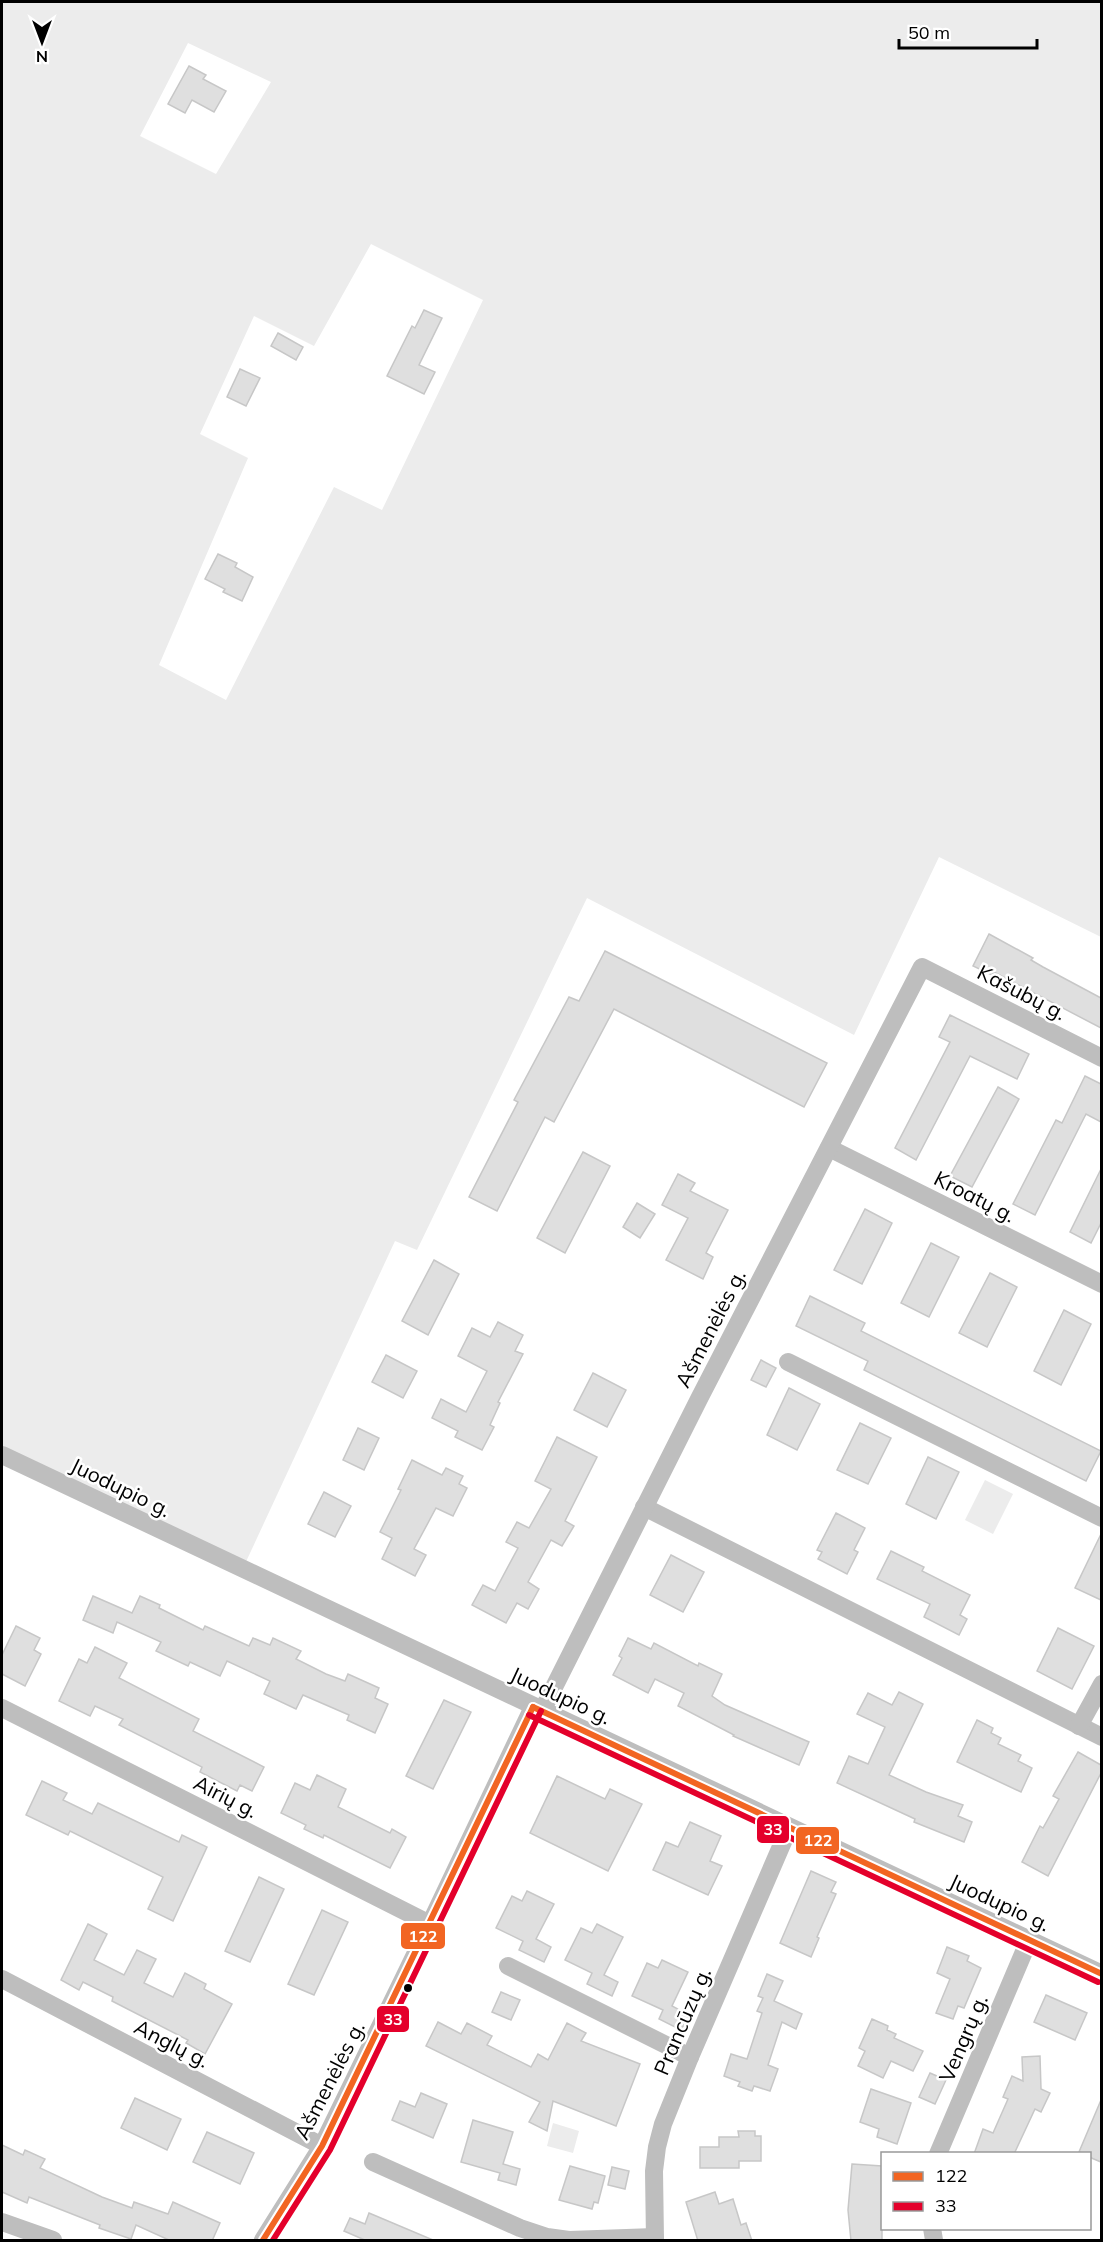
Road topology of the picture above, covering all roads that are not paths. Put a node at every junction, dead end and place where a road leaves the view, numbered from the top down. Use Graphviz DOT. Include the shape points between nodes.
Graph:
graph roads {
  1 [pos="922,967"];
  2 [pos="1101,1058"];
  3 [pos="829,1148"];
  4 [pos="1101,1284"];
  5 [pos="788,1362"];
  6 [pos="2,1455"];
  7 [pos="644,1507"];
  8 [pos="1101,1518"];
  9 [pos="1101,1684"];
  10 [pos="2,1708"];
  11 [pos="537,1709"];
  12 [pos="1079,1726"];
  13 [pos="1101,1737"];
  14 [pos="789,1828"];
  15 [pos="430,1924"];
  16 [pos="1029,1940"];
  17 [pos="508,1966"];
  18 [pos="1101,1974"];
  19 [pos="2,1979"];
  20 [pos="690,2057"];
  21 [pos="322,2146"];
  22 [pos="939,2152"];
  23 [pos="373,2162"];
  24 [pos="2,2222"];
  25 [pos="655,2239"];
  26 [pos="52,2241"];
  27 [pos="263,2241"];
  1 -- 2 [label="street, Kašubų g."];
  1 -- 3 [label="street, Ašmenėlės g."];
  3 -- 4 [label="street, Kroatų g."];
  3 -- 7 [label="street, Ašmenėlės g."];
  5 -- 8 [label="street"];
  6 -- 11 [label="street, Juodupio g."];
  7 -- 11 [label="street, Ašmenėlės g."];
  7 -- 12 [label="street"];
  9 -- 12 [label="street"];
  10 -- 15 [label="street, Airių g."];
  11 -- 14 [label="street, Juodupio g."];
  11 -- 15 [label="street, Ašmenėlės g."];
  12 -- 13 [label="street"];
  14 -- 16 [label="street, Juodupio g."];
  14 -- 20 [label="street, Prancūzų g."];
  15 -- 21 [label="street, Ašmenėlės g."];
  16 -- 18 [label="street, Juodupio g."];
  16 -- 22 [label="street, Vengrų g."];
  17 -- 20 [label="street"];
  19 -- 21 [label="street, Anglų g."];
  20 -- 25 [label="street, Prancūzų g." via="657,2147"];
  21 -- 27 [label="street, Ašmenėlės g."];
  23 -- 25 [label="street" via="547,2237"];
  24 -- 26 [label="street"];
}
